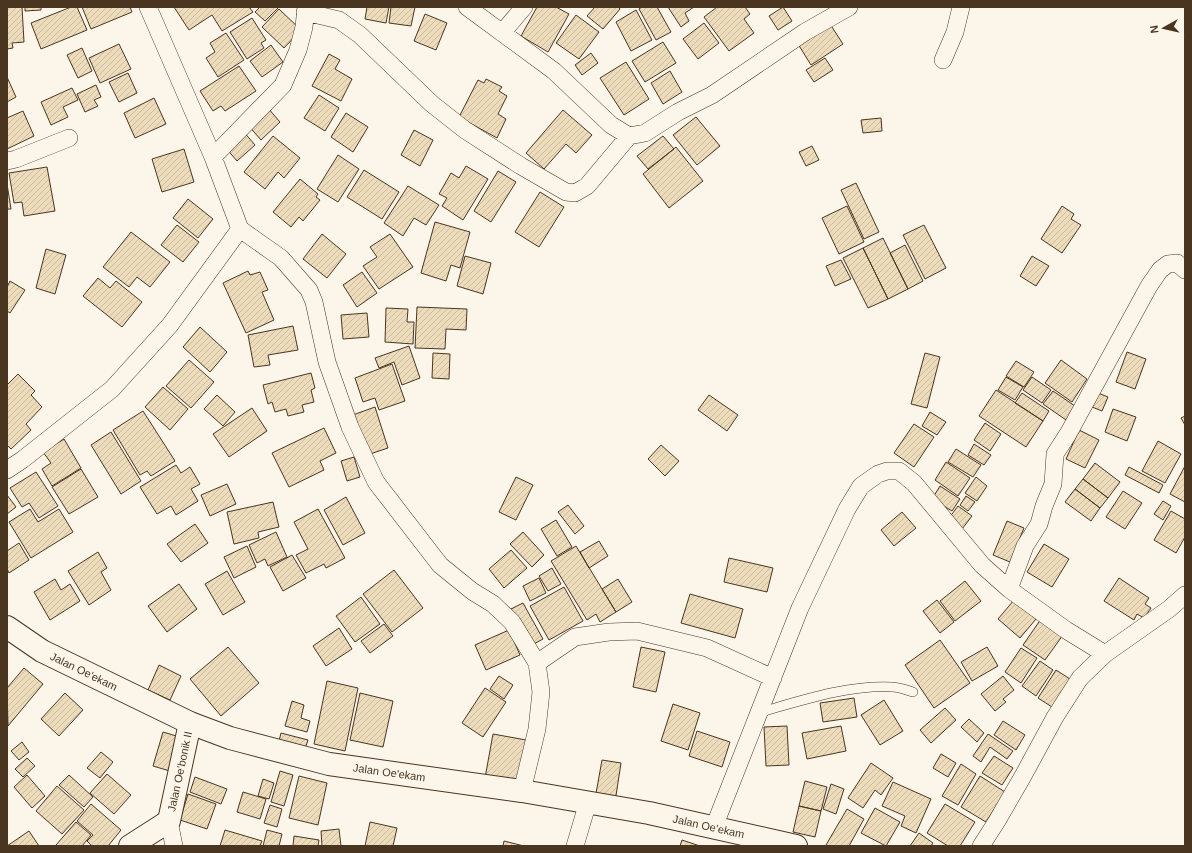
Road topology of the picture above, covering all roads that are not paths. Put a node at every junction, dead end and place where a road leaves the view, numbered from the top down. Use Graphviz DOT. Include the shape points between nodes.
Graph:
graph roads {
  1 [pos="148,7"];
  2 [pos="467,7"];
  3 [pos="524,7"];
  4 [pos="849,7"];
  5 [pos="961,7"];
  6 [pos="306,10"];
  7 [pos="502,33"];
  8 [pos="943,60"];
  9 [pos="629,136"];
  10 [pos="69,138"];
  11 [pos="213,157"];
  12 [pos="7,160"];
  13 [pos="240,229"];
  14 [pos="1185,270"];
  15 [pos="7,470"];
  16 [pos="1009,588"];
  17 [pos="1185,595"];
  18 [pos="7,626"];
  19 [pos="1105,654"];
  20 [pos="537,662"];
  21 [pos="773,678"];
  22 [pos="913,692"];
  23 [pos="760,712"];
  24 [pos="190,722"];
  25 [pos="522,791"];
  26 [pos="588,802"];
  27 [pos="169,821"];
  28 [pos="714,827"];
  29 [pos="130,846"];
  30 [pos="174,846"];
  31 [pos="575,846"];
  32 [pos="796,846"];
  33 [pos="981,846"];
  1 -- 11 [label="street"];
  2 -- 7 [label="street"];
  3 -- 7 [label="street"];
  4 -- 9 [label="street" via="805,32 712,95 645,133"];
  5 -- 8 [label="street" via="956,32"];
  6 -- 9 [label="street" via="339,20 360,35 432,104 464,130 566,192 575,193 586,186"];
  6 -- 11 [label="street" via="298,50 283,85"];
  7 -- 9 [label="street" via="554,71 611,125"];
  10 -- 12 [label="street" via="16,159"];
  11 -- 13 [label="street"];
  13 -- 15 [label="street" via="170,325 112,389"];
  13 -- 20 [label="street" via="281,258 309,290 330,369 350,427 376,482 440,565 512,622"];
  14 -- 16 [label="street" via="1177,263 1168,264 1160,270 1138,304 1055,454 1053,484 1039,524 1025,546"];
  16 -- 19 [label="street" via="1066,630"];
  16 -- 21 [label="street" via="982,565 914,483 899,471 878,474 861,486 846,509 800,608"];
  17 -- 19 [label="street"];
  18 -- 24 [label="street, Jalan Oe'ekam" via="42,652"];
  19 -- 33 [label="street" via="1080,678"];
  20 -- 21 [label="street" via="575,637 637,631 707,648"];
  20 -- 25 [label="street" via="541,692 537,729"];
  21 -- 23 [label="street"];
  22 -- 23 [label="lane" via="893,687 857,688 820,695"];
  23 -- 28 [label="street"];
  24 -- 25 [label="street, Jalan Oe'ekam" via="230,738 329,764"];
  24 -- 27 [label="street, Jalan Oe'bonik II"];
  25 -- 26 [label="street, Jalan Oe'ekam"];
  26 -- 28 [label="street, Jalan Oe'ekam" via="649,812"];
  26 -- 31 [label="street"];
  27 -- 29 [label="street, Jalan Oe'bonik II"];
  27 -- 30 [label="street"];
  28 -- 32 [label="street, Jalan Oe'ekam"];
}
